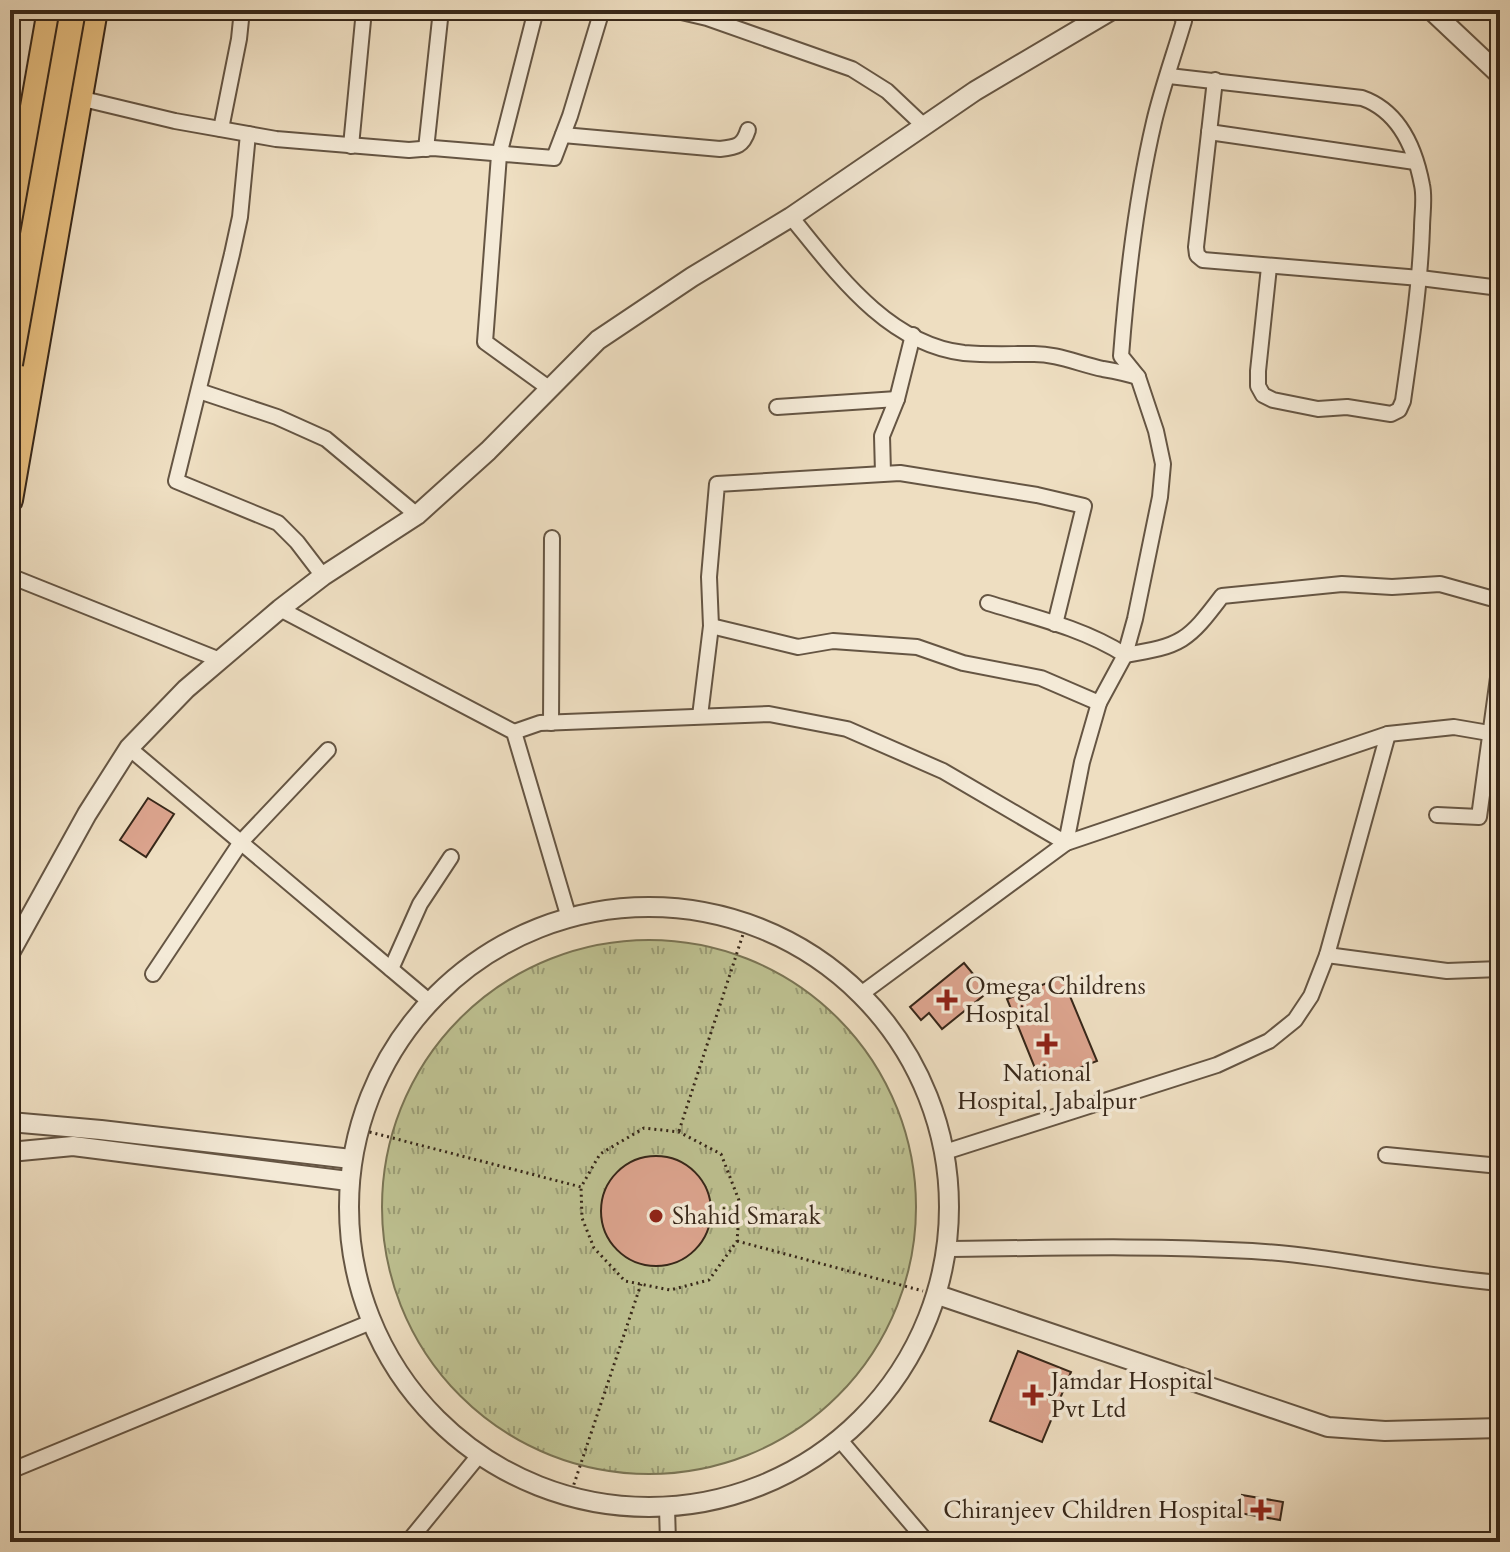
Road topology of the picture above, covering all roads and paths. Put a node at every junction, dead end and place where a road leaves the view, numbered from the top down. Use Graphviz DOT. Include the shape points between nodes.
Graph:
graph roads {
  1 [pos="50,10"];
  2 [pos="73,10"];
  3 [pos="95,10"];
  4 [pos="242,10"];
  5 [pos="364,10"];
  6 [pos="441,10"];
  7 [pos="536,10"];
  8 [pos="602,10"];
  9 [pos="673,10"];
  10 [pos="1112,10"];
  11 [pos="1178,10"];
  12 [pos="1431,10"];
  13 [pos="1500,75"];
  14 [pos="1169,76"];
  15 [pos="1215,80"];
  16 [pos="79,98"];
  17 [pos="923,125"];
  18 [pos="221,129"];
  19 [pos="748,130"];
  20 [pos="1209,132"];
  21 [pos="248,134"];
  22 [pos="563,135"];
  23 [pos="351,146"];
  24 [pos="426,149"];
  25 [pos="499,155"];
  26 [pos="1415,162"];
  27 [pos="791,217"];
  28 [pos="56,225"];
  29 [pos="12,227"];
  30 [pos="1269,267"];
  31 [pos="1420,278"];
  32 [pos="1500,288"];
  33 [pos="913,335"];
  34 [pos="10,364"];
  35 [pos="1138,377"];
  36 [pos="550,389"];
  37 [pos="199,391"];
  38 [pos="897,399"];
  39 [pos="777,407"];
  40 [pos="883,473"];
  41 [pos="10,500"];
  42 [pos="417,515"];
  43 [pos="552,538"];
  44 [pos="10,576"];
  45 [pos="323,576"];
  46 [pos="1500,598"];
  47 [pos="988,603"];
  48 [pos="280,609"];
  49 [pos="1055,624"];
  50 [pos="711,626"];
  51 [pos="1125,655"];
  52 [pos="220,660"];
  53 [pos="1500,663"];
  54 [pos="1099,703"];
  55 [pos="700,716"];
  56 [pos="551,723"];
  57 [pos="514,732"];
  58 [pos="1388,734"];
  59 [pos="1492,743"];
  60 [pos="129,748"];
  61 [pos="328,750"];
  62 [pos="1437,815"];
  63 [pos="241,842"];
  64 [pos="1066,843"];
  65 [pos="451,857"];
  66 [pos="569,918"];
  67 [pos="747,922"];
  68 [pos="10,953"];
  69 [pos="1327,955"];
  70 [pos="391,969"];
  71 [pos="1500,969"];
  72 [pos="153,974"];
  73 [pos="861,994"];
  74 [pos="430,1002"];
  75 [pos="10,1122"];
  76 [pos="358,1129"];
  77 [pos="679,1132"];
  78 [pos="10,1152"];
  79 [pos="945,1152"];
  80 [pos="1386,1155"];
  81 [pos="351,1159"];
  82 [pos="1500,1166"];
  83 [pos="348,1181"];
  84 [pos="581,1187"];
  85 [pos="737,1241"];
  86 [pos="946,1249"];
  87 [pos="1500,1283"];
  88 [pos="641,1284"];
  89 [pos="938,1295"];
  90 [pos="371,1322"];
  91 [pos="1500,1428"];
  92 [pos="840,1440"];
  93 [pos="480,1454"];
  94 [pos="10,1471"];
  95 [pos="570,1496"];
  96 [pos="667,1508"];
  97 [pos="408,1542"];
  98 [pos="668,1542"];
  99 [pos="927,1542"];
  1 -- 29 [label="main road"];
  2 -- 34 [label="main road, bridge"];
  3 -- 16 [label="main road"];
  4 -- 18 [label="street"];
  5 -- 23 [label="street"];
  6 -- 24 [label="street"];
  7 -- 25 [label="street"];
  8 -- 22 [label="street"];
  9 -- 17 [label="street" via="852,69 887,91"];
  10 -- 17 [label="street"];
  11 -- 14 [label="street" via="1184,21"];
  12 -- 13 [label="street"];
  14 -- 15 [label="street"];
  14 -- 35 [label="street" via="1154,120 1126,291 1121,356"];
  15 -- 20 [label="street"];
  15 -- 26 [label="street" via="1379,104 1394,118"];
  16 -- 18 [label="street"];
  16 -- 28 [label="main road"];
  17 -- 27 [label="street"];
  18 -- 21 [label="street"];
  19 -- 22 [label="street" via="738,147 720,149"];
  20 -- 26 [label="street"];
  20 -- 30 [label="street" via="1197,255"];
  21 -- 23 [label="street"];
  21 -- 37 [label="street" via="240,217"];
  22 -- 25 [label="street" via="554,158"];
  23 -- 24 [label="street"];
  24 -- 25 [label="street"];
  25 -- 36 [label="street" via="485,342"];
  26 -- 31 [label="street" via="1423,187"];
  27 -- 33 [label="street" via="860,299"];
  27 -- 36 [label="street" via="598,340"];
  28 -- 29 [label="main road"];
  28 -- 41 [label="main road"];
  30 -- 31 [label="street"];
  30 -- 31 [label="street" via="1258,386 1273,400 1318,409 1391,414 1399,410"];
  31 -- 32 [label="street"];
  33 -- 35 [label="street" via="960,353 1032,354"];
  33 -- 38 [label="street"];
  35 -- 51 [label="street" via="1163,464"];
  36 -- 42 [label="street"];
  37 -- 42 [label="street" via="326,439"];
  37 -- 45 [label="street" via="176,481 278,523"];
  38 -- 39 [label="street"];
  38 -- 40 [label="street" via="882,436"];
  40 -- 49 [label="street" via="1084,506"];
  40 -- 50 [label="street" via="717,484 709,577"];
  42 -- 45 [label="street"];
  43 -- 56 [label="street"];
  44 -- 52 [label="street"];
  45 -- 48 [label="street"];
  46 -- 51 [label="street" via="1440,584 1342,584 1222,596 1183,640"];
  47 -- 49 [label="street"];
  48 -- 52 [label="street"];
  48 -- 57 [label="street"];
  49 -- 51 [label="street"];
  50 -- 54 [label="street" via="798,647 833,641 917,647 963,663 1041,678"];
  50 -- 55 [label="street"];
  51 -- 54 [label="street"];
  52 -- 60 [label="street"];
  53 -- 59 [label="street"];
  54 -- 64 [label="street"];
  55 -- 56 [label="street"];
  55 -- 64 [label="street" via="769,714 847,729 943,771"];
  56 -- 57 [label="street"];
  57 -- 66 [label="street"];
  58 -- 59 [label="street" via="1454,727"];
  58 -- 64 [label="street"];
  58 -- 69 [label="street"];
  59 -- 62 [label="street" via="1479,817"];
  60 -- 63 [label="street"];
  60 -- 68 [label="street"];
  61 -- 63 [label="street"];
  63 -- 70 [label="street"];
  63 -- 72 [label="street"];
  64 -- 73 [label="street"];
  65 -- 70 [label="street" via="420,904"];
  66 -- 67 [label="street" via="593,911 670,906"];
  66 -- 74 [label="street" via="519,934 454,976"];
  67 -- 73 [label="street" via="816,956"];
  67 -- 77 [label="path"];
  69 -- 71 [label="street" via="1447,971"];
  69 -- 79 [label="street" via="1295,1020 1269,1041 1217,1065"];
  70 -- 74 [label="street"];
  73 -- 79 [label="street" via="919,1070"];
  74 -- 76 [label="street" via="401,1033 365,1101"];
  75 -- 81 [label="street"];
  76 -- 81 [label="street"];
  76 -- 84 [label="path"];
  77 -- 84 [label="path" via="644,1128 600,1154"];
  77 -- 85 [label="path" via="721,1154 740,1203"];
  78 -- 83 [label="street" via="73,1146"];
  79 -- 86 [label="street" via="951,1220"];
  80 -- 82 [label="street"];
  81 -- 83 [label="street"];
  83 -- 90 [label="street" via="351,1263"];
  84 -- 88 [label="path" via="582,1218 594,1248 625,1281"];
  85 -- 88 [label="path" via="709,1280 670,1290"];
  85 -- 89 [label="path"];
  86 -- 87 [label="street" via="1252,1251"];
  86 -- 89 [label="street"];
  88 -- 95 [label="path"];
  89 -- 91 [label="street" via="1328,1427"];
  89 -- 92 [label="street" via="915,1350 882,1399"];
  90 -- 93 [label="street" via="379,1345 430,1416"];
  90 -- 94 [label="street"];
  92 -- 96 [label="street" via="759,1488"];
  92 -- 99 [label="street"];
  93 -- 95 [label="street" via="499,1469"];
  93 -- 97 [label="street"];
  95 -- 96 [label="street"];
  96 -- 98 [label="street"];
}
